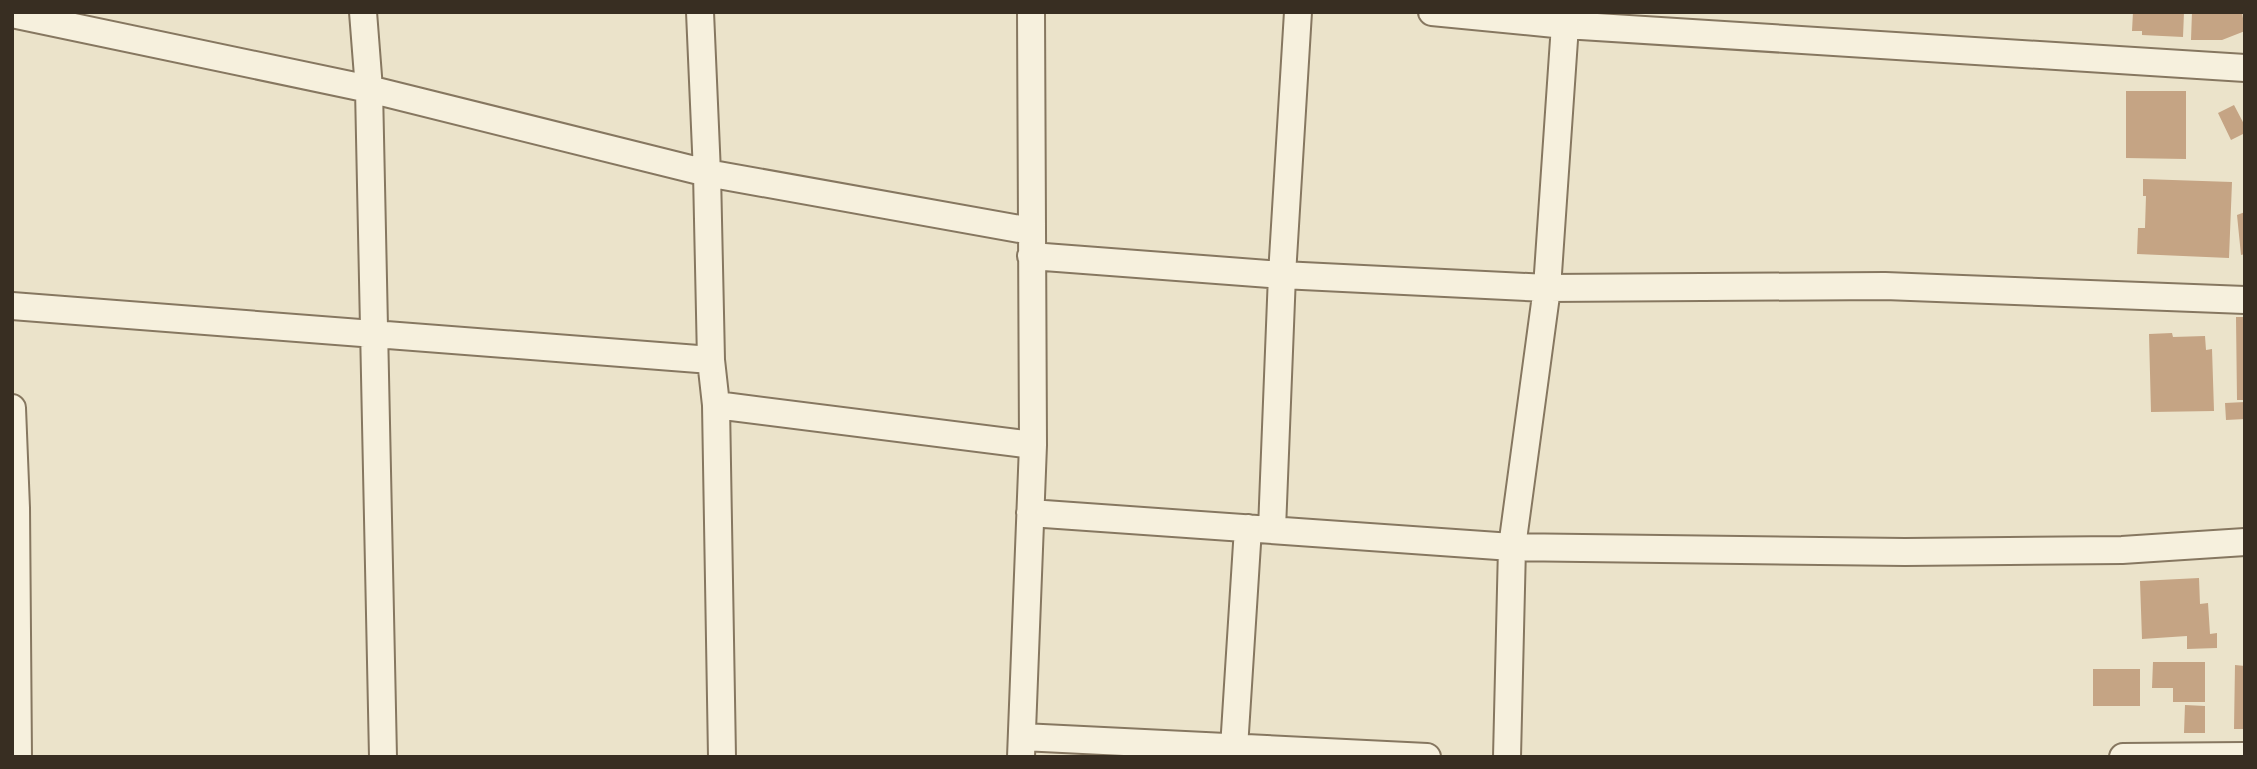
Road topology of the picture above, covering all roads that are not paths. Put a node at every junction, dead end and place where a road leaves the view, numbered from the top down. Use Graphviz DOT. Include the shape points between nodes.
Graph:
graph roads {
  1 [pos="363,12"];
  2 [pos="700,12"];
  3 [pos="1031,12"];
  4 [pos="1298,12"];
  5 [pos="1432,12"];
  6 [pos="12,14"];
  7 [pos="1565,25"];
  8 [pos="2245,68"];
  9 [pos="369,89"];
  10 [pos="707,173"];
  11 [pos="1031,244"];
  12 [pos="1282,275"];
  13 [pos="1547,288"];
  14 [pos="2245,300"];
  15 [pos="12,306"];
  16 [pos="374,333"];
  17 [pos="711,360"];
  18 [pos="716,405"];
  19 [pos="12,408"];
  20 [pos="1033,445"];
  21 [pos="14,508"];
  22 [pos="1030,513"];
  23 [pos="1260,528"];
  24 [pos="2245,542"];
  25 [pos="1512,547"];
  26 [pos="1021,747"];
  27 [pos="1234,748"];
  28 [pos="16,749"];
  29 [pos="2245,756"];
  30 [pos="383,757"];
  31 [pos="722,757"];
  32 [pos="1427,757"];
  33 [pos="1507,757"];
  34 [pos="2123,757"];
  1 -- 9 [label="street"];
  2 -- 10 [label="street"];
  3 -- 11 [label="street"];
  4 -- 12 [label="street"];
  5 -- 7 [label="street"];
  6 -- 9 [label="street"];
  7 -- 8 [label="street"];
  7 -- 13 [label="street"];
  9 -- 10 [label="street"];
  9 -- 16 [label="street"];
  10 -- 11 [label="street"];
  10 -- 17 [label="street"];
  11 -- 12 [label="street"];
  11 -- 20 [label="street"];
  12 -- 13 [label="street"];
  12 -- 23 [label="street"];
  13 -- 14 [label="street" via="1885,286"];
  13 -- 25 [label="street"];
  15 -- 16 [label="street"];
  16 -- 17 [label="street"];
  16 -- 30 [label="street"];
  17 -- 18 [label="street"];
  18 -- 20 [label="street"];
  18 -- 31 [label="street"];
  19 -- 21 [label="street"];
  20 -- 22 [label="street"];
  21 -- 28 [label="street"];
  22 -- 23 [label="street"];
  22 -- 26 [label="street"];
  23 -- 25 [label="street"];
  23 -- 27 [label="street"];
  24 -- 25 [label="street" via="2122,550 1945,552"];
  25 -- 33 [label="street"];
  26 -- 27 [label="street"];
  27 -- 32 [label="street"];
  29 -- 34 [label="street"];
}
